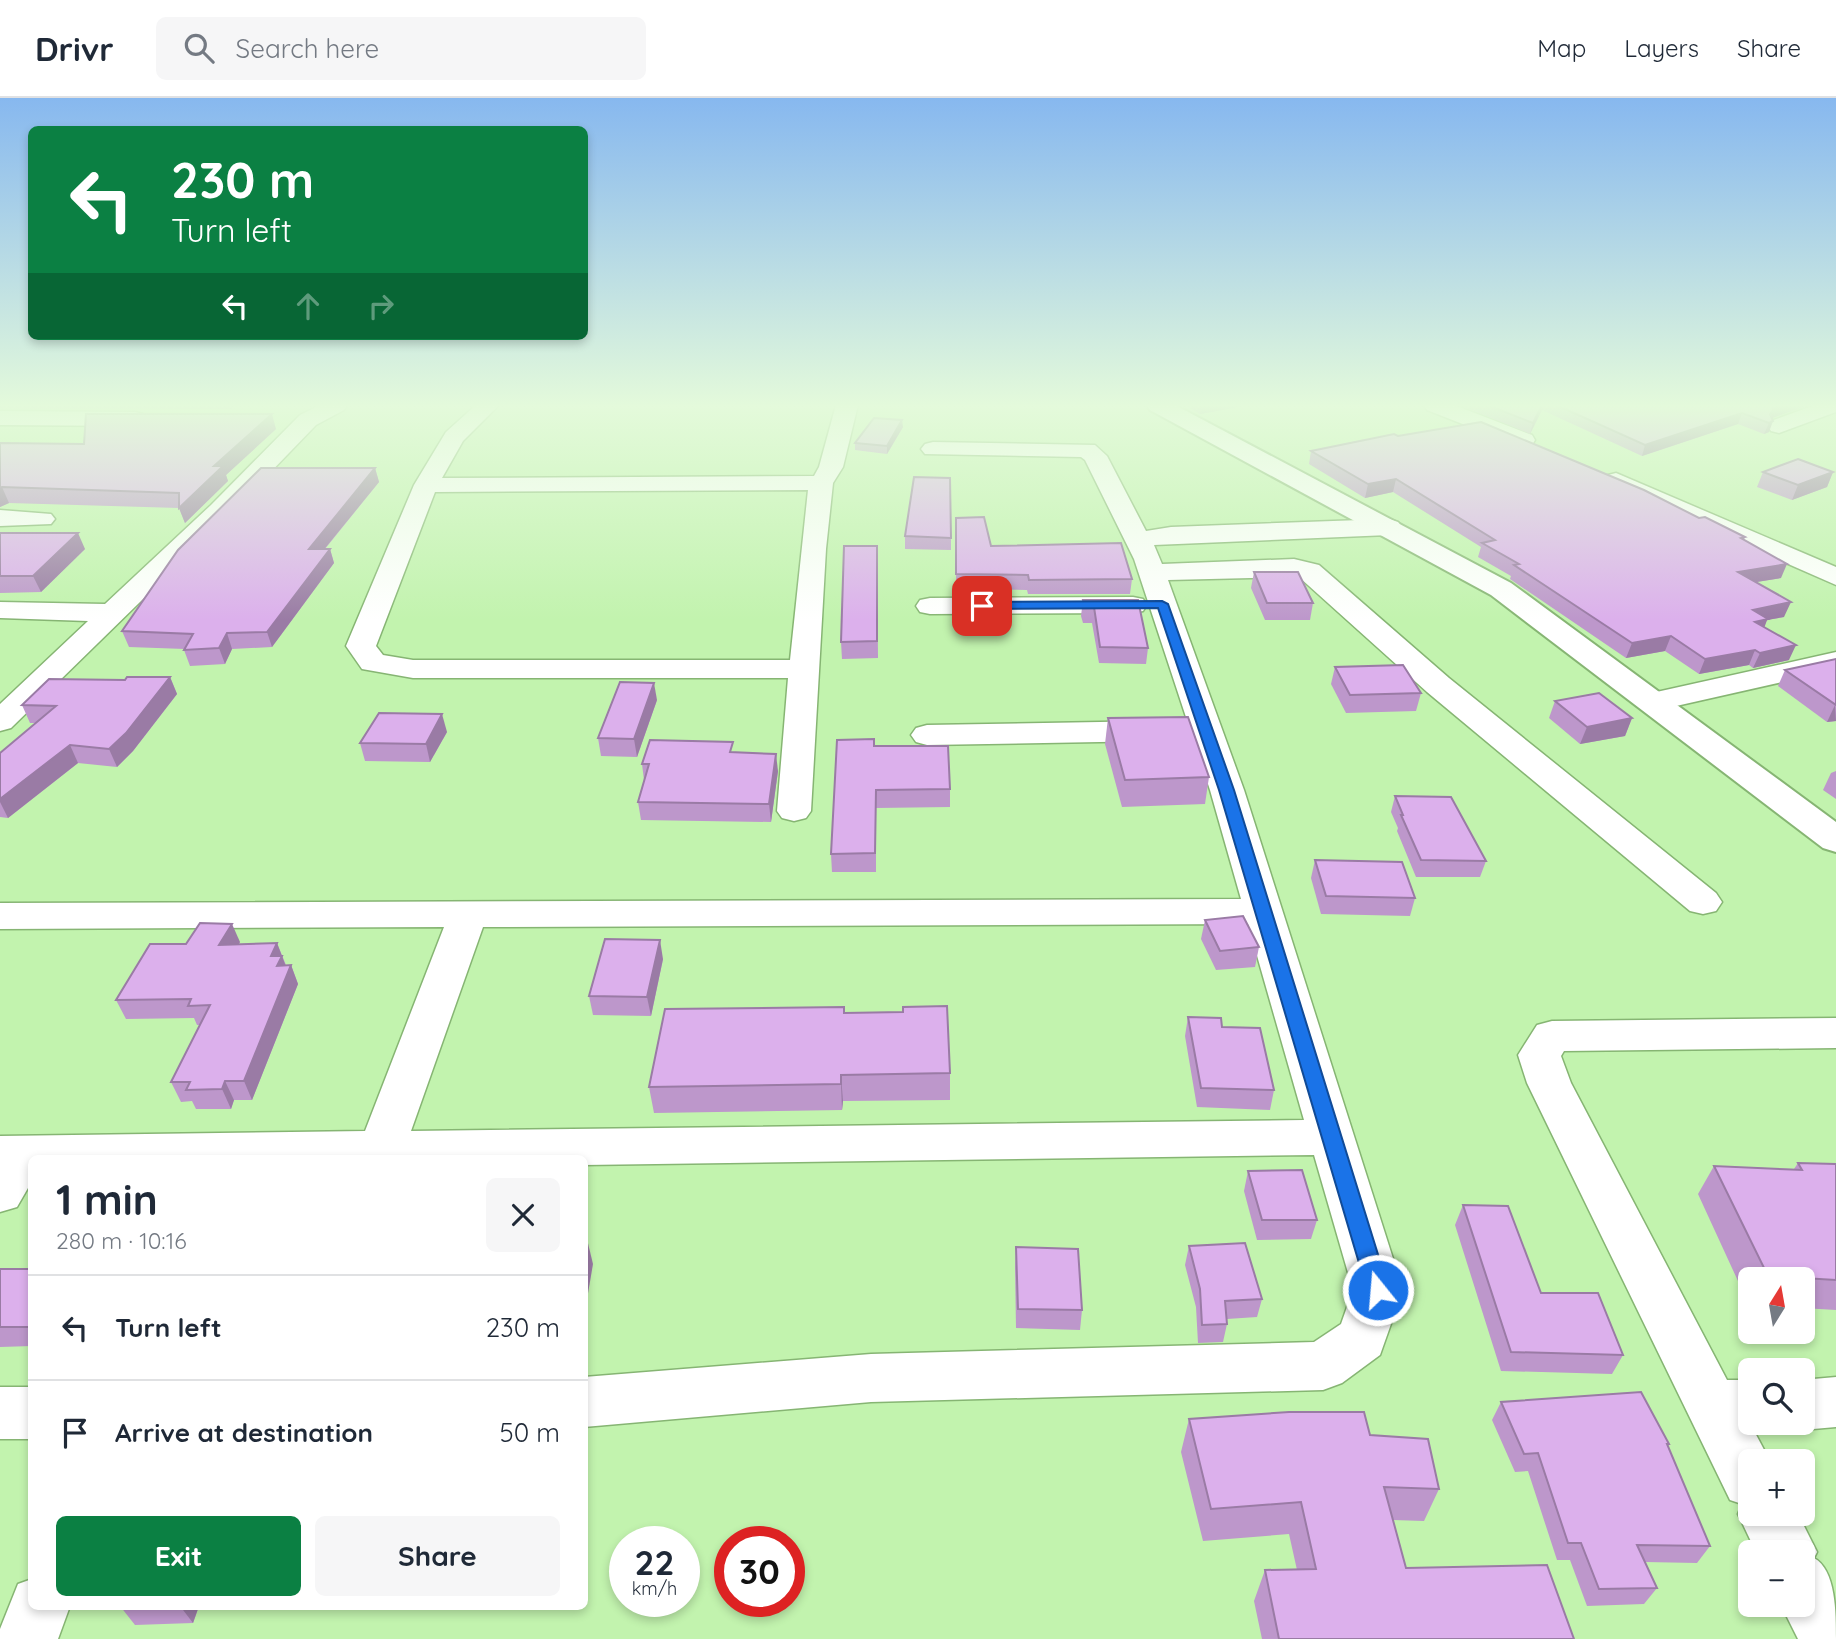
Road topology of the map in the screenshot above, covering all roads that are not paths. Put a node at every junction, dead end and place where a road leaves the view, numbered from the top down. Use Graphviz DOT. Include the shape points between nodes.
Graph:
graph roads {
  1 [pos="252,477"];
  2 [pos="431,477"];
  3 [pos="825,477"];
  4 [pos="1105,477"];
  5 [pos="1294,477"];
  6 [pos="1610,477"];
  7 [pos="821,483"];
  8 [pos="426,485"];
  9 [pos="0,518"];
  10 [pos="42,519"];
  11 [pos="1389,527"];
  12 [pos="1150,572"];
  13 [pos="1836,577"];
  14 [pos="930,606"];
  15 [pos="0,610"];
  16 [pos="111,612"];
  17 [pos="1836,661"];
  18 [pos="805,669"];
  19 [pos="1654,702"];
  20 [pos="0,722"];
  21 [pos="1206,730"];
  22 [pos="927,735"];
  23 [pos="794,811"];
  24 [pos="1836,840"];
  25 [pos="1703,902"];
  26 [pos="1263,911"];
  27 [pos="468,914"];
  28 [pos="0,916"];
  29 [pos="1836,1033"];
  30 [pos="1332,1137"];
  31 [pos="381,1150"];
  32 [pos="12,1154"];
  33 [pos="0,1193"];
  34 [pos="588,1402"];
  35 [pos="1836,1402"];
  36 [pos="1815,1404"];
  37 [pos="1731,1405"];
  38 [pos="0,1413"];
  39 [pos="28,1413"];
  40 [pos="1742,1449"];
  41 [pos="1815,1608"];
  42 [pos="38,1610"];
  43 [pos="27,1639"];
  44 [pos="1831,1639"];
  1 -- 16 [label="street"];
  2 -- 8 [label="street"];
  3 -- 7 [label="street"];
  4 -- 12 [label="street"];
  5 -- 11 [label="street"];
  6 -- 13 [label="street"];
  7 -- 8 [label="street"];
  7 -- 18 [label="street"];
  8 -- 18 [label="street" via="361,646 373,663 413,669"];
  9 -- 10 [label="street"];
  11 -- 12 [label="street" via="1171,535"];
  11 -- 19 [label="street" via="1501,589"];
  12 -- 14 [label="street"];
  12 -- 21 [label="street"];
  12 -- 25 [label="street" via="1294,567 1309,571 1438,685"];
  15 -- 16 [label="street"];
  16 -- 20 [label="street"];
  17 -- 19 [label="street"];
  18 -- 23 [label="street"];
  19 -- 24 [label="street"];
  21 -- 22 [label="street"];
  21 -- 26 [label="street"];
  26 -- 27 [label="street"];
  26 -- 30 [label="street"];
  27 -- 28 [label="street"];
  27 -- 31 [label="street"];
  29 -- 37 [label="street" via="1552,1036 1539,1055 1549,1083"];
  30 -- 31 [label="street"];
  30 -- 34 [label="street" via="1378,1290 1362,1339 1323,1366 871,1377"];
  31 -- 32 [label="street"];
  32 -- 33 [label="street"];
  35 -- 36 [label="street"];
  37 -- 40 [label="street"];
  38 -- 39 [label="street"];
  41 -- 44 [label="street"];
  42 -- 43 [label="street"];
}
